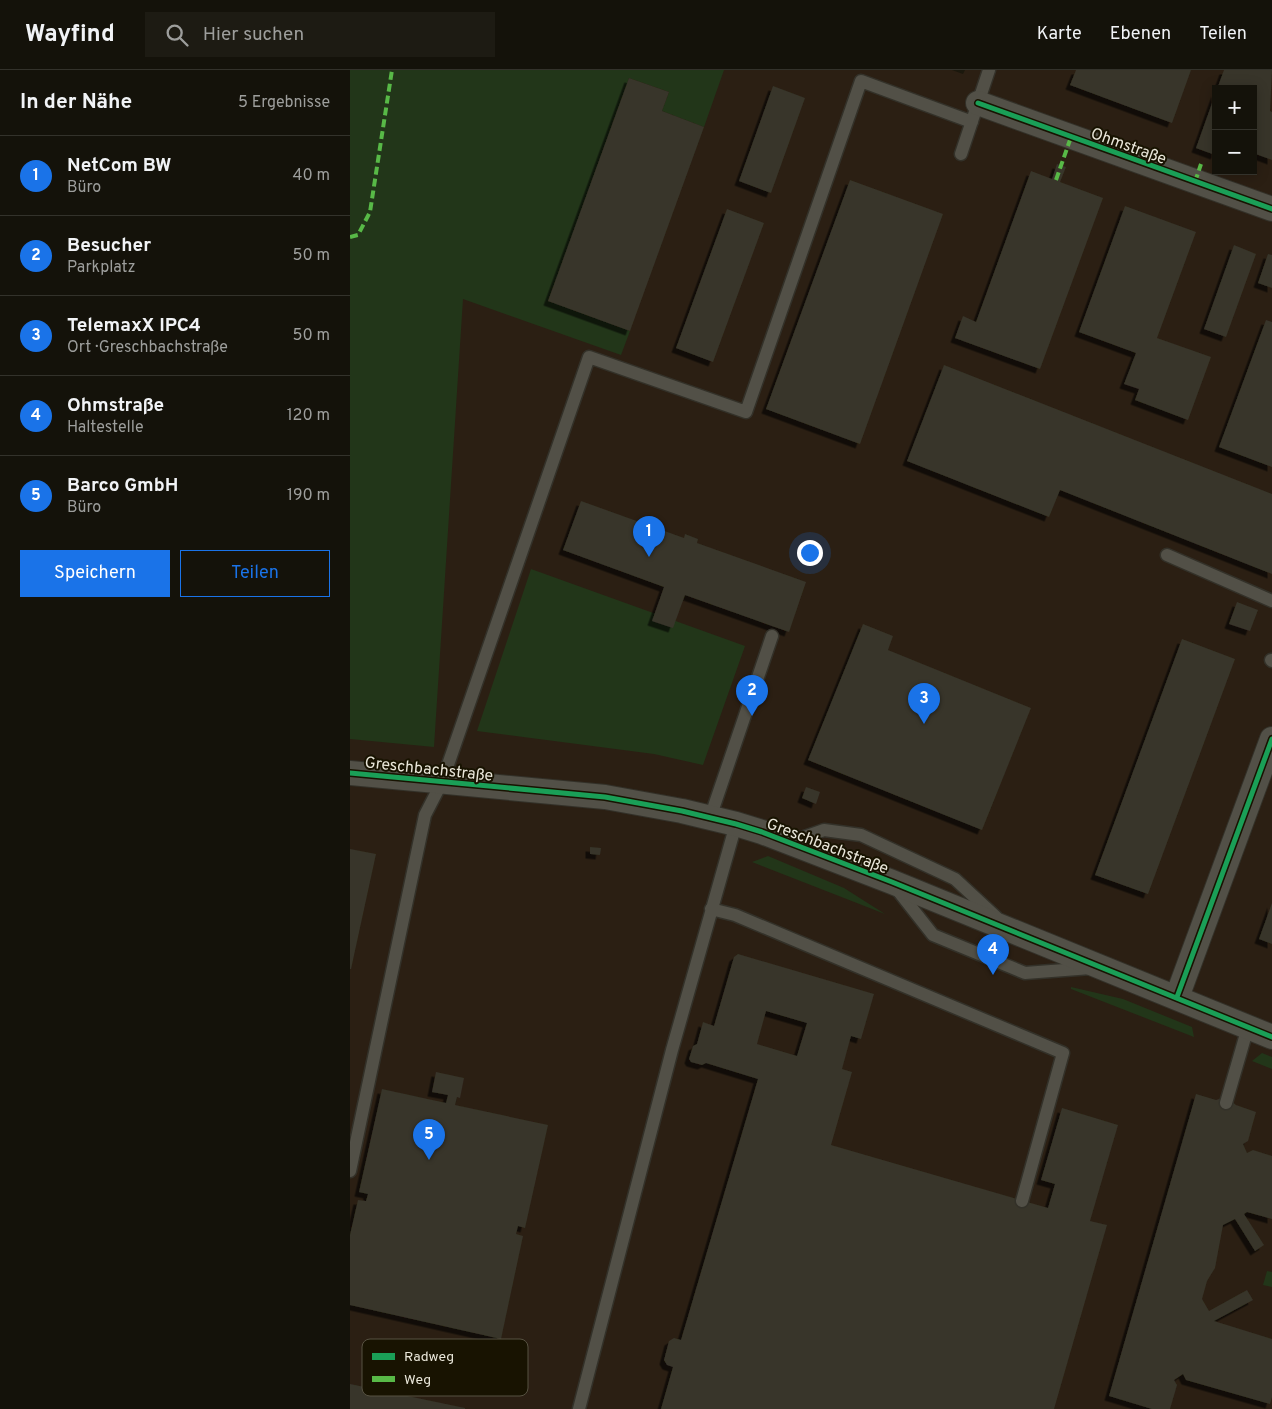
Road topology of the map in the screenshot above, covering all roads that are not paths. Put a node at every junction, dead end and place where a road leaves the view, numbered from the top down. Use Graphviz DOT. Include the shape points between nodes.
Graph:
graph roads {
  1 [pos="989,70"];
  2 [pos="975,112"];
  3 [pos="961,154"];
  4 [pos="1272,209"];
  5 [pos="1167,555"];
  6 [pos="1272,601"];
  7 [pos="772,636"];
  8 [pos="1272,739"];
  9 [pos="350,773"];
  10 [pos="442,782"];
  11 [pos="710,818"];
  12 [pos="736,824"];
  13 [pos="788,842"];
  14 [pos="892,882"];
  15 [pos="711,910"];
  16 [pos="1010,931"];
  17 [pos="1102,967"];
  18 [pos="1177,997"];
  19 [pos="1248,1027"];
  20 [pos="1272,1037"];
  21 [pos="1226,1103"];
  22 [pos="350,1171"];
  23 [pos="1022,1200"];
  24 [pos="579,1409"];
  1 -- 2 [label="lane"];
  2 -- 3 [label="lane"];
  2 -- 4 [label="street, Ohmstraße"];
  2 -- 10 [label="lane" via="860,81 746,412 589,357"];
  5 -- 6 [label="lane"];
  7 -- 11 [label="lane"];
  8 -- 18 [label="street"];
  9 -- 10 [label="street, Greschbachstraße"];
  10 -- 11 [label="street, Greschbachstraße" via="605,797"];
  10 -- 22 [label="lane" via="425,815"];
  11 -- 12 [label="street, Greschbachstraße"];
  12 -- 13 [label="street, Greschbachstraße"];
  12 -- 15 [label="lane"];
  13 -- 14 [label="street, Greschbachstraße"];
  13 -- 16 [label="lane" via="824,830 861,835 955,879"];
  14 -- 16 [label="street, Greschbachstraße"];
  14 -- 17 [label="lane" via="933,936 1025,974"];
  15 -- 23 [label="lane" via="744,918 1063,1052"];
  15 -- 24 [label="lane"];
  16 -- 17 [label="street, Greschbachstraße"];
  17 -- 18 [label="street, Greschbachstraße"];
  18 -- 19 [label="street, Greschbachstraße"];
  19 -- 20 [label="street, Greschbachstraße"];
  19 -- 21 [label="lane"];
}
